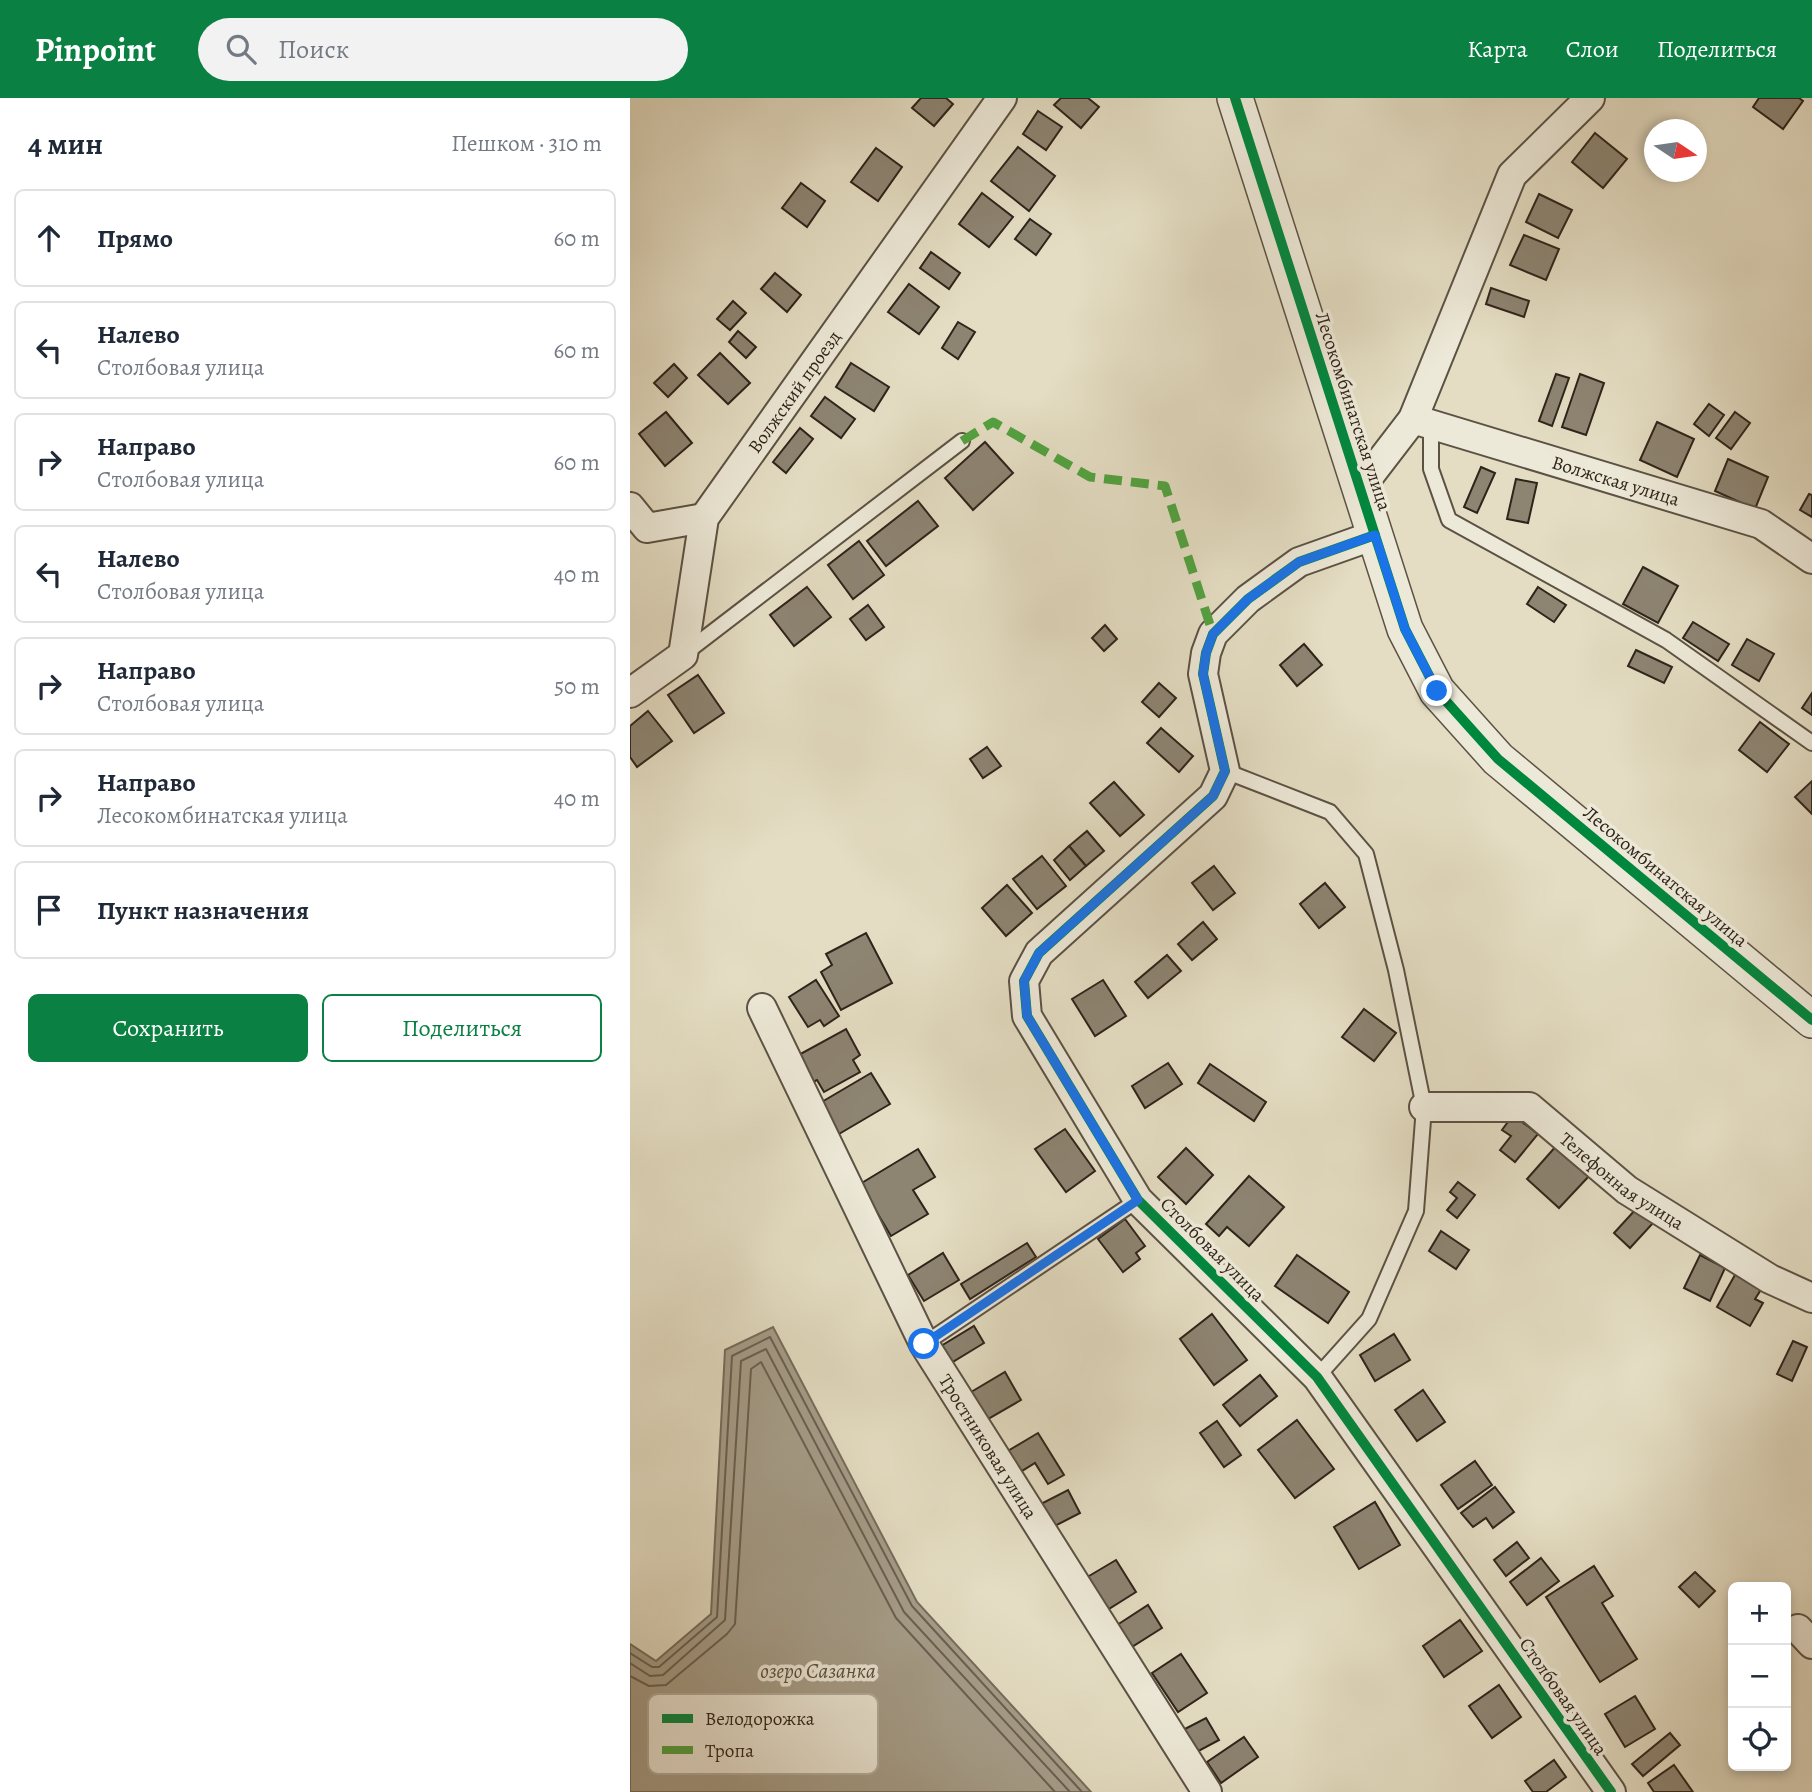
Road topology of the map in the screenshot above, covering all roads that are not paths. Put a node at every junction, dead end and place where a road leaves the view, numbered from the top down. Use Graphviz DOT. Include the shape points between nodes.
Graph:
graph roads {
  1 [pos="1002,98"];
  2 [pos="1590,98"];
  3 [pos="1236,99"];
  4 [pos="1422,422"];
  5 [pos="962,441"];
  6 [pos="1360,488"];
  7 [pos="630,507"];
  8 [pos="704,518"];
  9 [pos="1375,535"];
  10 [pos="1812,559"];
  11 [pos="683,655"];
  12 [pos="630,693"];
  13 [pos="1812,743"];
  14 [pos="1225,771"];
  15 [pos="761,1008"];
  16 [pos="1812,1020"];
  17 [pos="1424,1107"];
  18 [pos="1138,1200"];
  19 [pos="1812,1298"];
  20 [pos="924,1344"];
  21 [pos="1317,1377"];
  22 [pos="1207,1792"];
  23 [pos="1611,1792"];
  1 -- 8 [label="street, Волжский проезд"];
  2 -- 4 [label="street" via="1512,175"];
  3 -- 6 [label="street, Лесокомбинатская улица"];
  4 -- 6 [label="street"];
  4 -- 10 [label="street, Волжская улица" via="1762,524"];
  4 -- 13 [label="lane" via="1431,469 1449,520 1666,640"];
  5 -- 11 [label="lane"];
  6 -- 9 [label="street, Лесокомбинатская улица"];
  7 -- 8 [label="street" via="647,528"];
  8 -- 11 [label="street, Волжский проезд"];
  9 -- 14 [label="street" via="1299,562 1248,599 1213,634 1203,674"];
  9 -- 16 [label="street, Лесокомбинатская улица" via="1405,629 1437,691 1489,749"];
  11 -- 12 [label="street"];
  14 -- 17 [label="lane" via="1330,812 1366,854"];
  14 -- 18 [label="street, Столбовая улица" via="1213,796 1039,953 1024,981 1027,1016"];
  15 -- 20 [label="street, Тростниковая улица"];
  17 -- 19 [label="street, Телефонная улица" via="1529,1107 1627,1190 1770,1279"];
  17 -- 21 [label="lane" via="1416,1211 1369,1319"];
  18 -- 20 [label="lane"];
  18 -- 21 [label="street, Столбовая улица"];
  20 -- 22 [label="street, Тростниковая улица"];
  21 -- 23 [label="street, Столбовая улица"];
}
